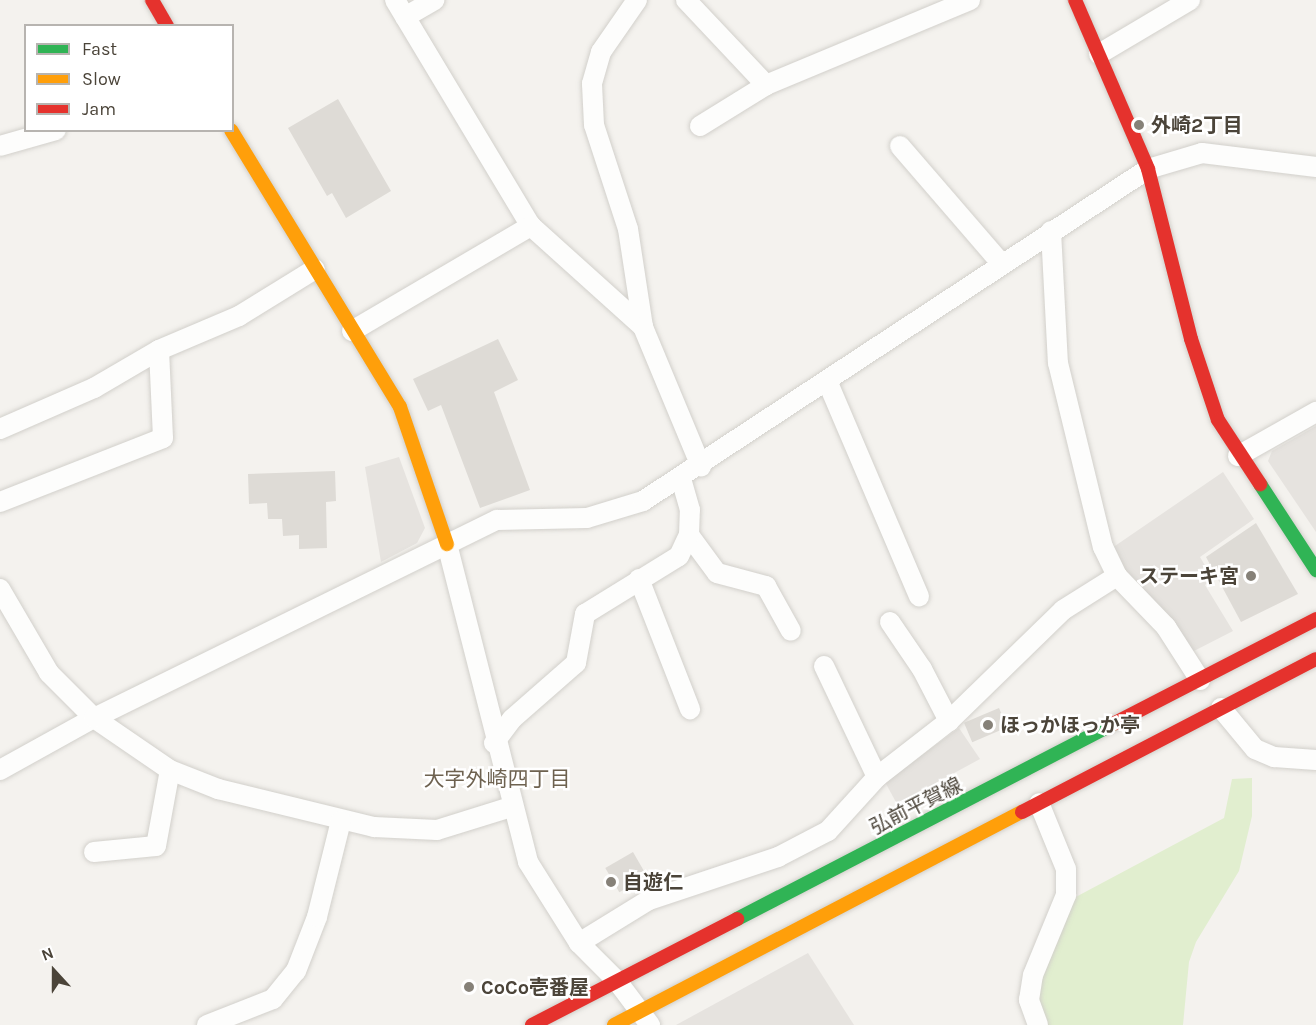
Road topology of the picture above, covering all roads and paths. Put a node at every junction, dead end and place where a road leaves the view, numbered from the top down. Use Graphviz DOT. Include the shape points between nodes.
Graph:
graph roads {
  1 [pos="152,0"];
  2 [pos="395,0"];
  3 [pos="434,0"];
  4 [pos="637,0"];
  5 [pos="686,0"];
  6 [pos="970,0"];
  7 [pos="1075,0"];
  8 [pos="1190,0"];
  9 [pos="405,17"];
  10 [pos="166,24"];
  11 [pos="1099,54"];
  12 [pos="766,85"];
  13 [pos="700,126"];
  14 [pos="49,132"];
  15 [pos="232,132"];
  16 [pos="0,146"];
  17 [pos="900,146"];
  18 [pos="1316,167"];
  19 [pos="1148,169"];
  20 [pos="531,226"];
  21 [pos="1051,231"];
  22 [pos="1002,264"];
  23 [pos="315,269"];
  24 [pos="643,327"];
  25 [pos="352,330"];
  26 [pos="159,350"];
  27 [pos="828,383"];
  28 [pos="1316,412"];
  29 [pos="0,429"];
  30 [pos="1238,456"];
  31 [pos="701,466"];
  32 [pos="681,478"];
  33 [pos="0,502"];
  34 [pos="689,536"];
  35 [pos="447,544"];
  36 [pos="1316,570"];
  37 [pos="1117,576"];
  38 [pos="639,579"];
  39 [pos="0,589"];
  40 [pos="919,596"];
  41 [pos="1316,619"];
  42 [pos="890,622"];
  43 [pos="791,631"];
  44 [pos="1316,659"];
  45 [pos="824,666"];
  46 [pos="1200,680"];
  47 [pos="1221,708"];
  48 [pos="690,709"];
  49 [pos="94,718"];
  50 [pos="949,721"];
  51 [pos="494,743"];
  52 [pos="1316,760"];
  53 [pos="0,770"];
  54 [pos="170,770"];
  55 [pos="877,777"];
  56 [pos="1039,803"];
  57 [pos="511,807"];
  58 [pos="340,821"];
  59 [pos="94,852"];
  60 [pos="579,943"];
  61 [pos="617,981"];
  62 [pos="645,1018"];
  63 [pos="248,1019"];
  64 [pos="207,1025"];
  65 [pos="532,1025"];
  66 [pos="614,1025"];
  67 [pos="1038,1025"];
  1 -- 10 [label="main road"];
  2 -- 9 [label="street"];
  3 -- 9 [label="street"];
  4 -- 24 [label="street" via="601,52 591,84 594,125 628,229"];
  5 -- 12 [label="street"];
  6 -- 12 [label="street"];
  7 -- 11 [label="main road"];
  8 -- 11 [label="street"];
  9 -- 20 [label="street"];
  11 -- 19 [label="main road"];
  12 -- 13 [label="street"];
  14 -- 16 [label="street"];
  15 -- 23 [label="main road"];
  17 -- 22 [label="street"];
  18 -- 19 [label="street" via="1202,153"];
  19 -- 21 [label="street"];
  19 -- 30 [label="main road" via="1203,380"];
  20 -- 24 [label="street"];
  20 -- 25 [label="street"];
  21 -- 22 [label="street"];
  21 -- 37 [label="street" via="1058,363 1103,547"];
  22 -- 27 [label="street"];
  23 -- 25 [label="main road"];
  23 -- 26 [label="street" via="239,316"];
  24 -- 31 [label="street"];
  25 -- 35 [label="main road" via="400,407"];
  26 -- 29 [label="street" via="94,388"];
  26 -- 33 [label="street" via="162,438"];
  27 -- 31 [label="street"];
  27 -- 40 [label="street"];
  28 -- 30 [label="street"];
  30 -- 36 [label="main road"];
  31 -- 32 [label="street"];
  32 -- 34 [label="street" via="690,510"];
  32 -- 35 [label="street" via="644,501 587,518 497,520"];
  34 -- 38 [label="street" via="679,556"];
  34 -- 43 [label="street" via="717,573 766,586"];
  35 -- 49 [label="street"];
  35 -- 51 [label="street"];
  37 -- 46 [label="street" via="1166,627"];
  37 -- 50 [label="street" via="1063,610"];
  38 -- 48 [label="street"];
  38 -- 51 [label="street" via="585,614 576,663 512,719"];
  39 -- 49 [label="street" via="49,674"];
  41 -- 46 [label="main road, 弘前平賀線"];
  42 -- 50 [label="street" via="922,669"];
  44 -- 47 [label="main road"];
  45 -- 55 [label="street"];
  46 -- 61 [label="main road, 弘前平賀線"];
  47 -- 52 [label="street" via="1255,749 1274,757"];
  47 -- 56 [label="main road"];
  49 -- 53 [label="street"];
  49 -- 54 [label="street"];
  50 -- 55 [label="street"];
  51 -- 57 [label="street"];
  54 -- 58 [label="street" via="218,789"];
  54 -- 59 [label="street" via="156,846"];
  55 -- 60 [label="street" via="838,823 811,840 778,857 649,900"];
  56 -- 62 [label="main road"];
  56 -- 67 [label="street" via="1066,869 1066,895 1033,975 1029,1000"];
  57 -- 58 [label="street" via="437,830"];
  57 -- 60 [label="street" via="528,862"];
  58 -- 63 [label="street" via="317,917 296,971 273,999"];
  60 -- 61 [label="street"];
  61 -- 62 [label="street"];
  61 -- 65 [label="main road, 弘前平賀線"];
  62 -- 66 [label="main road"];
  63 -- 64 [label="street"];
}
